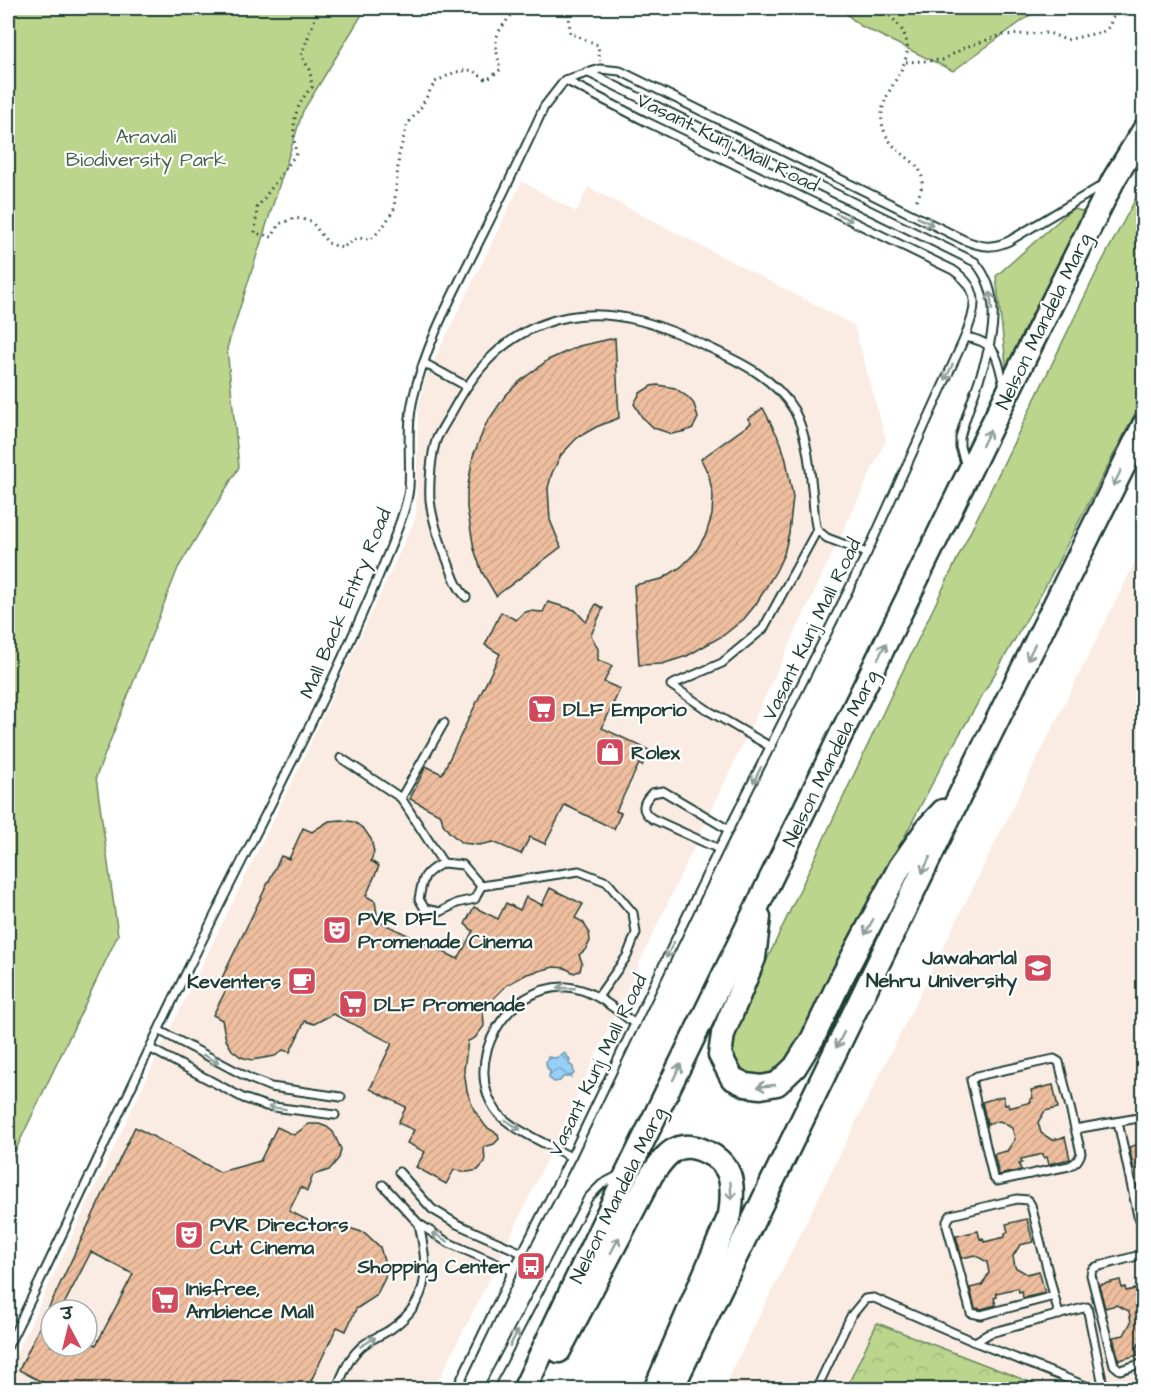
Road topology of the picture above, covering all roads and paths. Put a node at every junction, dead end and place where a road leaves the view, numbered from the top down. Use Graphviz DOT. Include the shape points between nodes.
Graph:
graph roads {
  1 [pos="317,8"];
  2 [pos="517,8"];
  3 [pos="556,8"];
  4 [pos="880,8"];
  5 [pos="1116,8"];
  6 [pos="906,62"];
  7 [pos="600,69"];
  8 [pos="587,72"];
  9 [pos="565,80"];
  10 [pos="1143,130"];
  11 [pos="1114,179"];
  12 [pos="909,213"];
  13 [pos="965,337"];
  14 [pos="989,345"];
  15 [pos="424,363"];
  16 [pos="466,386"];
  17 [pos="1006,396"];
  18 [pos="1143,425"];
  19 [pos="969,472"];
  20 [pos="817,530"];
  21 [pos="867,553"];
  22 [pos="466,597"];
  23 [pos="444,723"];
  24 [pos="771,747"];
  25 [pos="341,758"];
  26 [pos="961,793"];
  27 [pos="401,798"];
  28 [pos="729,830"];
  29 [pos="719,849"];
  30 [pos="443,863"];
  31 [pos="481,885"];
  32 [pos="761,899"];
  33 [pos="598,998"];
  34 [pos="635,1024"];
  35 [pos="159,1031"];
  36 [pos="151,1049"];
  37 [pos="341,1097"];
  38 [pos="335,1115"];
  39 [pos="1143,1118"];
  40 [pos="1118,1122"];
  41 [pos="1075,1129"];
  42 [pos="571,1157"];
  43 [pos="629,1171"];
  44 [pos="399,1172"];
  45 [pos="383,1185"];
  46 [pos="419,1224"];
  47 [pos="1143,1225"];
  48 [pos="522,1253"];
  49 [pos="1143,1254"];
  50 [pos="513,1270"];
  51 [pos="1054,1296"];
  52 [pos="1098,1304"];
  53 [pos="1087,1307"];
  54 [pos="1059,1315"];
  55 [pos="975,1342"];
  56 [pos="8,1346"];
  57 [pos="1143,1364"];
  58 [pos="336,1389"];
  59 [pos="456,1389"];
  60 [pos="487,1389"];
  61 [pos="524,1389"];
  62 [pos="539,1389"];
  63 [pos="655,1389"];
  64 [pos="671,1389"];
  65 [pos="816,1389"];
  66 [pos="1096,1389"];
  67 [pos="1104,1389"];
  1 -- 2 [label="path" via="301,56 310,70 312,87 301,99 292,128 296,154 257,208 255,233 272,237 279,224 296,218 311,221 328,243 342,248 357,238 372,238 394,209 399,155 407,125 435,82 455,72 471,70 487,80 501,69 495,47 497,33"];
  3 -- 7 [label="path" via="569,15 570,33 598,45"];
  4 -- 6 [label="path" via="890,15 905,38"];
  5 -- 6 [label="path" via="1109,27 1102,32 1066,40 1049,33 1002,35 942,60"];
  6 -- 12 [label="path" via="880,113 886,136 922,178 920,193"];
  7 -- 8 [label="lane"];
  7 -- 12 [label="lane" via="620,71"];
  8 -- 9 [label="lane"];
  14 -- 8 [label="lane, Vasant Kunj Mall Road, one-way" via="991,296 975,262"];
  9 -- 13 [label="lane, Vasant Kunj Mall Road, one-way" via="953,270 964,278 974,296 973,317"];
  9 -- 15 [label="lane, Mall Back Entry Road" via="544,107 450,299"];
  10 -- 11 [label="main road, Nelson Mandela Marg"];
  12 -- 11 [label="lane, one-way" via="974,244 997,247"];
  11 -- 17 [label="main road, Nelson Mandela Marg"];
  13 -- 14 [label="lane"];
  13 -- 21 [label="lane, Vasant Kunj Mall Road, one-way"];
  14 -- 17 [label="lane" via="996,355"];
  14 -- 19 [label="lane, Vasant Kunj Mall Road" via="960,438"];
  15 -- 16 [label="lane"];
  15 -- 35 [label="lane, Mall Back Entry Road" via="412,400 405,506 391,544 318,709"];
  16 -- 20 [label="lane" via="503,345 536,328 571,317 628,317 699,343 759,374 785,397 794,411 810,465"];
  16 -- 22 [label="lane" via="436,440 430,491 441,546"];
  19 -- 17 [label="main road, Nelson Mandela Marg, one-way"];
  18 -- 26 [label="main road, one-way"];
  32 -- 19 [label="main road, Nelson Mandela Marg, one-way"];
  20 -- 21 [label="lane" via="827,538"];
  20 -- 24 [label="lane" via="764,629 722,663 671,685"];
  21 -- 24 [label="lane, Vasant Kunj Mall Road"];
  23 -- 27 [label="lane"];
  24 -- 28 [label="lane, Vasant Kunj Mall Road, one-way"];
  25 -- 27 [label="lane"];
  26 -- 32 [label="main road, one-way" via="928,827 900,867 795,1067 777,1084 761,1087 746,1086 732,1078 720,1055 723,1034 754,958"];
  26 -- 64 [label="main road, one-way"];
  27 -- 30 [label="lane"];
  28 -- 29 [label="lane, Vasant Kunj Mall Road"];
  28 -- 29 [label="lane" via="663,791 652,793 644,803 646,815"];
  29 -- 34 [label="lane, Vasant Kunj Mall Road, one-way"];
  30 -- 31 [label="lane" via="463,865"];
  30 -- 31 [label="lane" via="429,870 422,882 419,899 425,909 440,912 475,899"];
  31 -- 33 [label="lane" via="579,872 607,882 633,914 636,933 627,956"];
  43 -- 32 [label="main road, Nelson Mandela Marg, one-way"];
  33 -- 34 [label="lane"];
  33 -- 42 [label="lane, one-way" via="566,987 530,996 512,1008 485,1052 484,1088 497,1112"];
  34 -- 42 [label="lane, Vasant Kunj Mall Road"];
  35 -- 36 [label="lane, Mall Back Entry Road"];
  35 -- 37 [label="lane, one-way" via="271,1087"];
  38 -- 36 [label="lane, one-way" via="266,1106 243,1098"];
  36 -- 56 [label="lane, Mall Back Entry Road"];
  39 -- 40 [label="lane"];
  40 -- 41 [label="lane"];
  40 -- 47 [label="lane"];
  41 -- 41 [label="lane" via="1059,1062 1054,1059 971,1080 997,1181 1074,1164 1081,1153"];
  42 -- 48 [label="lane, Vasant Kunj Mall Road"];
  60 -- 43 [label="lane, one-way" via="588,1198 602,1184"];
  43 -- 61 [label="main road, Nelson Mandela Marg"];
  44 -- 48 [label="lane" via="432,1209"];
  45 -- 46 [label="lane"];
  50 -- 46 [label="lane, one-way" via="447,1242"];
  58 -- 46 [label="lane, one-way" via="360,1347 391,1329 412,1310 420,1296 426,1259"];
  48 -- 50 [label="lane, Vasant Kunj Mall Road"];
  49 -- 52 [label="lane" via="1092,1270"];
  50 -- 59 [label="lane, Vasant Kunj Mall Road"];
  51 -- 51 [label="lane" via="1028,1200 1017,1199 951,1215 947,1226 970,1313 981,1315"];
  51 -- 54 [label="lane"];
  52 -- 53 [label="lane"];
  52 -- 57 [label="lane" via="1116,1368"];
  53 -- 54 [label="lane"];
  53 -- 67 [label="lane"];
  54 -- 55 [label="lane" via="990,1333"];
  55 -- 65 [label="lane" via="886,1302 865,1299 851,1316"];
  55 -- 66 [label="lane"];
  62 -- 63 [label="main road, Nelson Mandela Marg, one-way" via="652,1174 679,1148 694,1148 716,1157 727,1170 731,1184 730,1215"];
}
